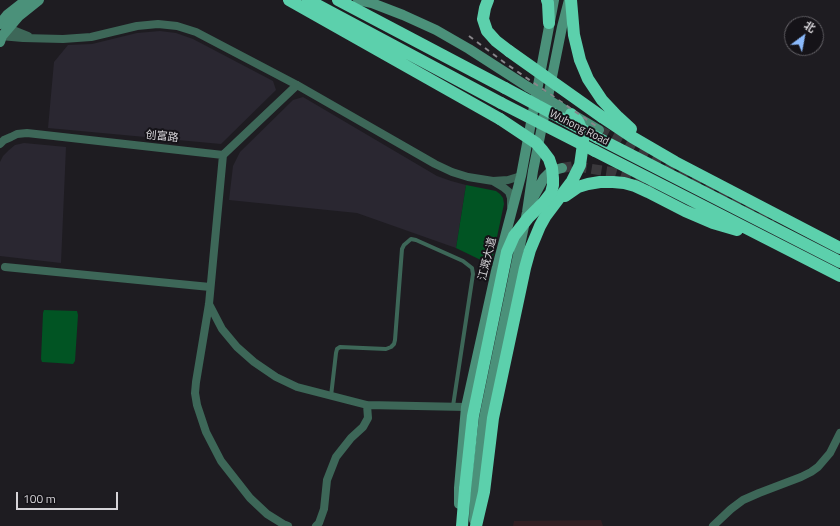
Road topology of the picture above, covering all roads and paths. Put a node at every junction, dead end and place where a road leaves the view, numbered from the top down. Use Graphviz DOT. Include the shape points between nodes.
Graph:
graph roads {
  1 [pos="26,0"];
  2 [pos="39,0"];
  3 [pos="289,0"];
  4 [pos="304,0"];
  5 [pos="308,0"];
  6 [pos="338,0"];
  7 [pos="358,0"];
  8 [pos="488,0"];
  9 [pos="547,0"];
  10 [pos="554,0"];
  11 [pos="570,0"];
  12 [pos="549,23"];
  13 [pos="0,24"];
  14 [pos="340,29"];
  15 [pos="0,36"];
  16 [pos="44,39"];
  17 [pos="0,42"];
  18 [pos="297,85"];
  19 [pos="571,114"];
  20 [pos="598,134"];
  21 [pos="0,144"];
  22 [pos="223,155"];
  23 [pos="675,162"];
  24 [pos="562,168"];
  25 [pos="521,176"];
  26 [pos="493,181"];
  27 [pos="528,207"];
  28 [pos="552,207"];
  29 [pos="512,213"];
  30 [pos="774,242"];
  31 [pos="840,248"];
  32 [pos="840,262"];
  33 [pos="2,267"];
  34 [pos="840,276"];
  35 [pos="210,287"];
  36 [pos="208,304"];
  37 [pos="331,396"];
  38 [pos="366,405"];
  39 [pos="453,407"];
  40 [pos="466,407"];
  41 [pos="840,433"];
  42 [pos="319,525"];
  43 [pos="288,526"];
  44 [pos="461,526"];
  45 [pos="475,526"];
  46 [pos="713,526"];
  1 -- 13 [label="main road, bridge"];
  2 -- 17 [label="main road, bridge" via="19,16"];
  3 -- 14 [label="highway"];
  4 -- 14 [label="highway"];
  5 -- 30 [label="highway, Wuhong Road, bridge" via="501,103"];
  6 -- 20 [label="highway, Wuhong Road, bridge"];
  7 -- 19 [label="main road, bridge" via="378,5 436,30"];
  8 -- 23 [label="highway, bridge" via="483,19 487,31 496,41 602,117"];
  9 -- 12 [label="highway"];
  10 -- 12 [label="main road, 江溉大道"];
  11 -- 23 [label="highway" via="574,35 588,79 602,100 618,117"];
  11 -- 27 [label="main road" via="557,50"];
  12 -- 25 [label="main road, 江溉大道"];
  13 -- 16 [label="street" via="25,35"];
  14 -- 44 [label="highway, bridge" via="500,118 536,143 549,159 552,168 551,193 514,236 507,252 473,416"];
  15 -- 16 [label="street"];
  16 -- 18 [label="street" via="91,37 144,25 177,26 196,32"];
  18 -- 22 [label="street"];
  18 -- 26 [label="street" via="435,164 468,177"];
  19 -- 20 [label="main road"];
  19 -- 28 [label="highway" via="583,132 580,165 572,181"];
  20 -- 32 [label="highway, Wuhong Road"];
  21 -- 22 [label="street, 创富路" via="17,134 26,133"];
  22 -- 35 [label="street"];
  23 -- 31 [label="highway"];
  24 -- 27 [label="main road" via="551,171 544,178"];
  25 -- 26 [label="street"];
  25 -- 29 [label="main road, 江溉大道"];
  26 -- 29 [label="street" via="509,192"];
  27 -- 45 [label="main road" via="484,418 475,491"];
  28 -- 30 [label="highway" via="578,187 600,182 624,183 685,211"];
  28 -- 45 [label="highway" via="536,234 525,268 493,418 484,492"];
  29 -- 40 [label="main road, 江溉大道" via="496,271"];
  30 -- 34 [label="highway, Wuhong Road"];
  33 -- 35 [label="street"];
  35 -- 36 [label="street"];
  36 -- 37 [label="street" via="222,329 254,362 297,388"];
  36 -- 43 [label="street" via="196,382 200,418 222,461 236,481 267,514"];
  37 -- 38 [label="street"];
  37 -- 39 [label="lane" via="337,349 386,349 394,344 402,249 411,239 463,261 472,268"];
  38 -- 39 [label="street"];
  38 -- 42 [label="street" via="368,418 363,427 336,457 327,480 324,509"];
  39 -- 40 [label="street"];
  40 -- 44 [label="main road, 江溉大道" via="459,488"];
  41 -- 46 [label="street" via="818,467 801,477 744,500"];
}
